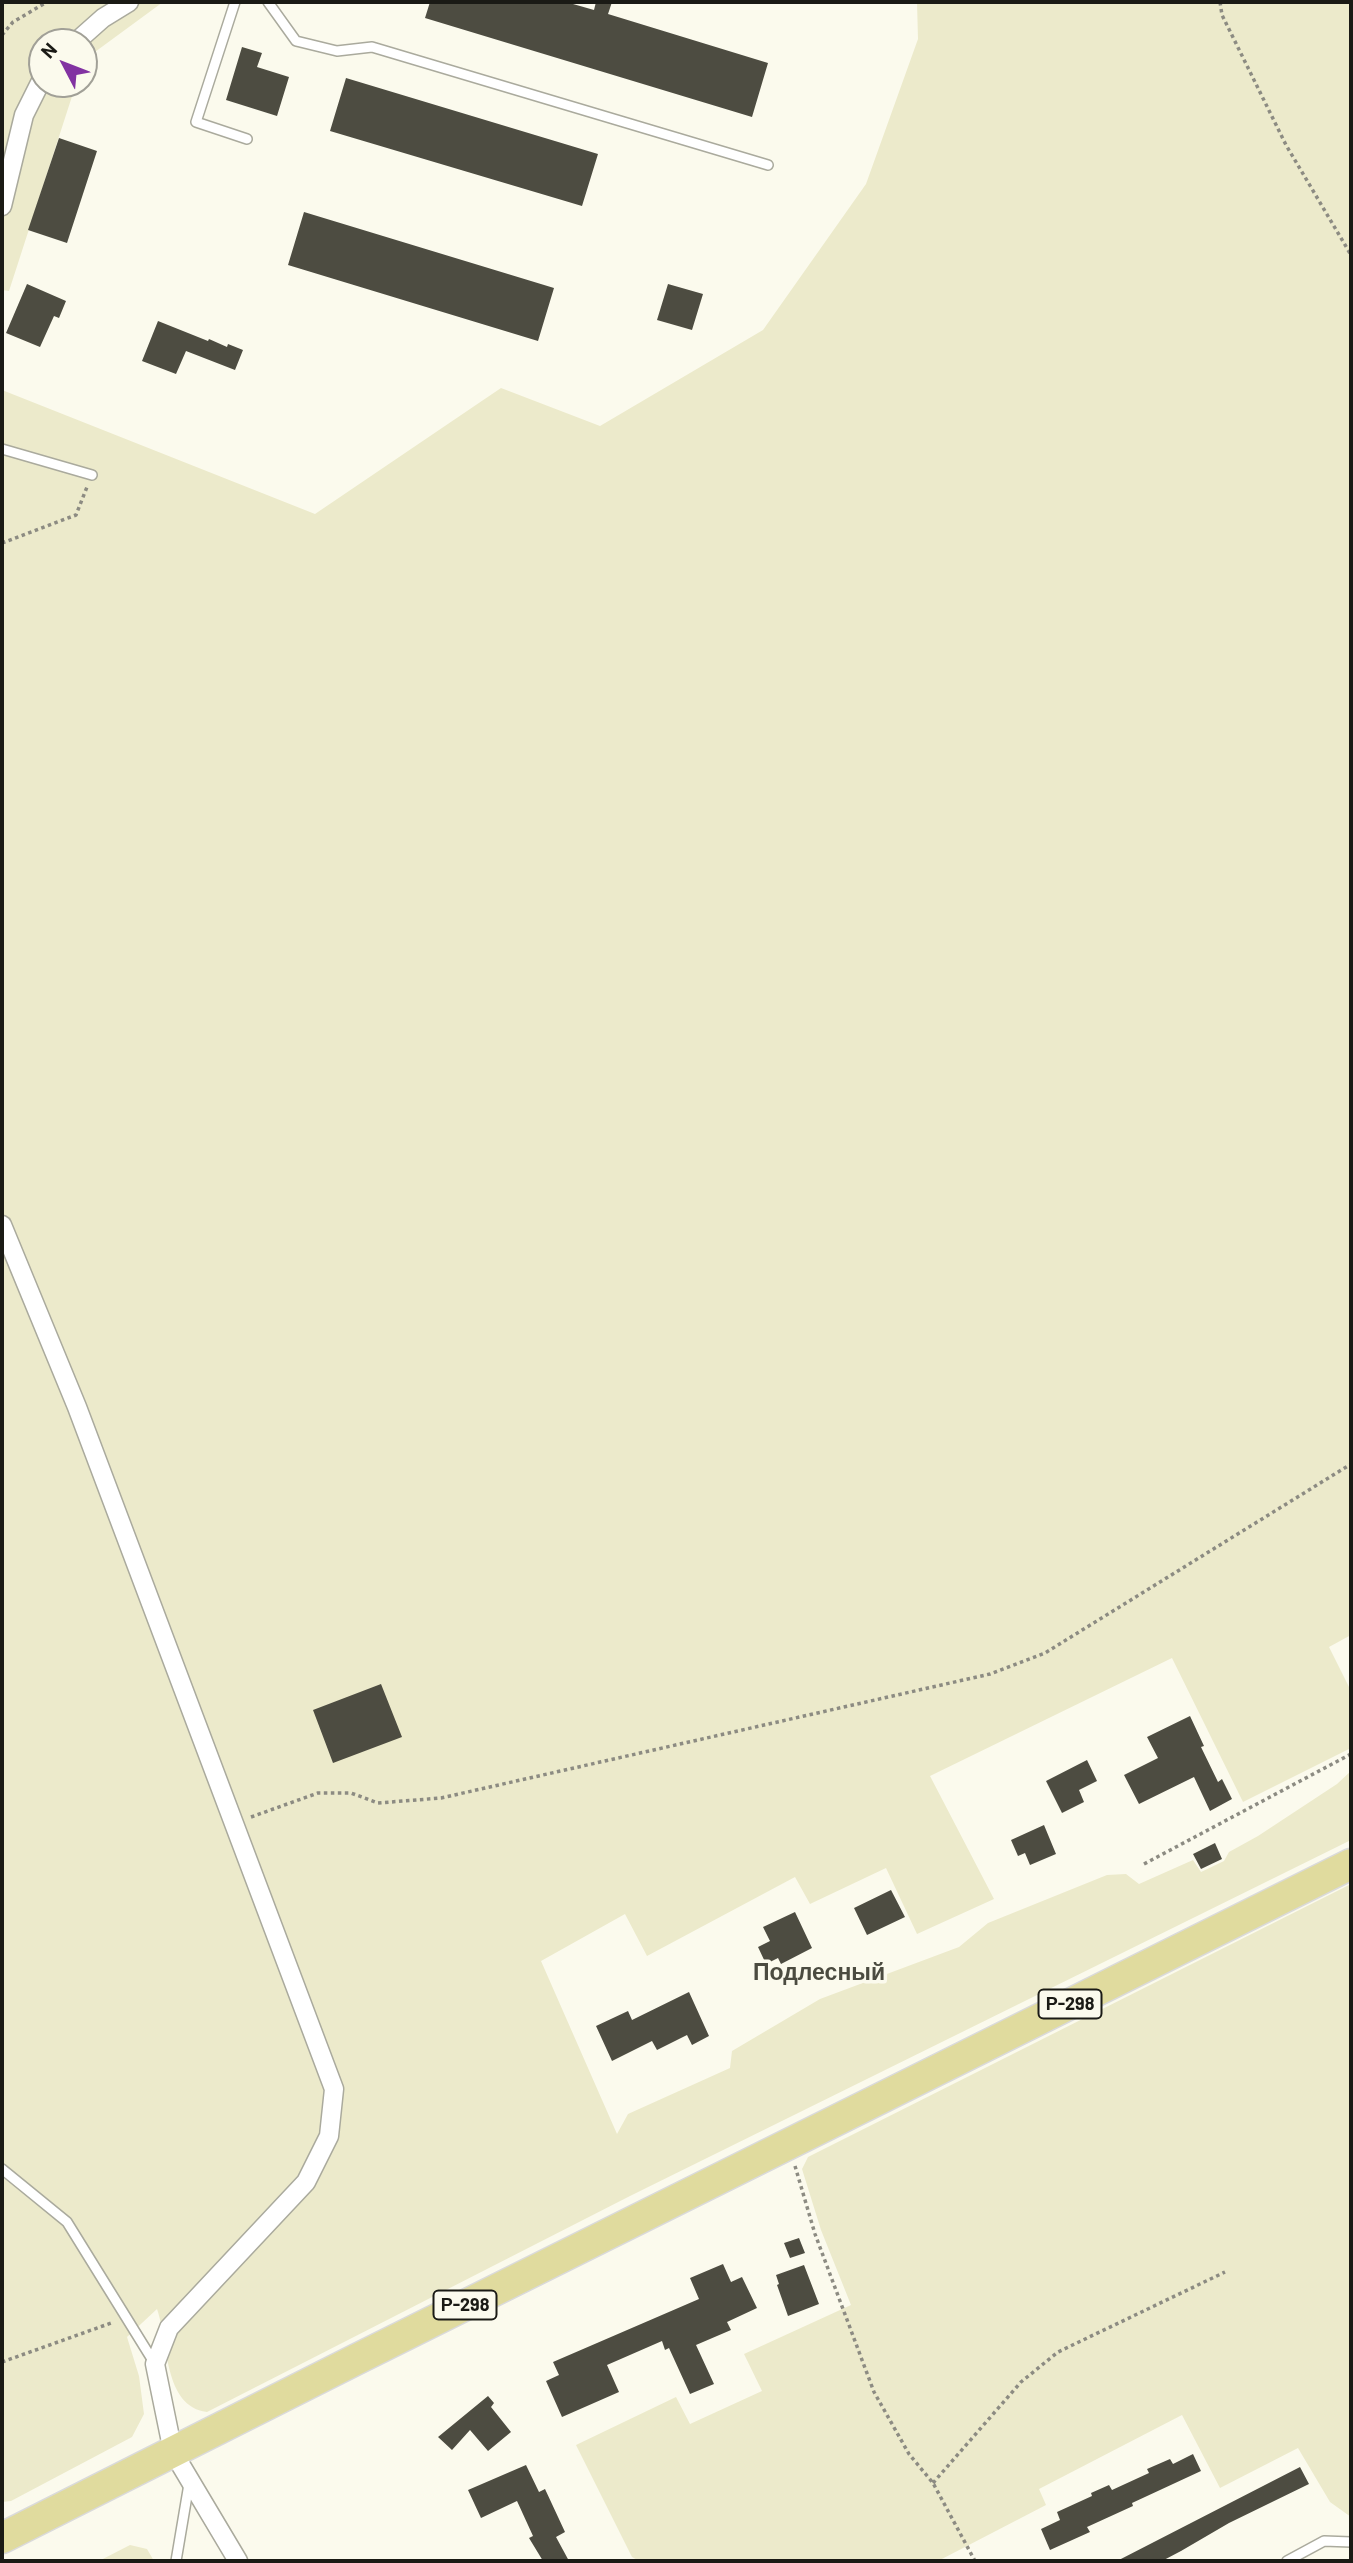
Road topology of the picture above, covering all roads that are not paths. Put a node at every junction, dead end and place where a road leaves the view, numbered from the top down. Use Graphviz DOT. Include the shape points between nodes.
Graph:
graph roads {
  1 [pos="129,2"];
  2 [pos="235,2"];
  3 [pos="268,2"];
  4 [pos="92,28"];
  5 [pos="32,98"];
  6 [pos="247,139"];
  7 [pos="768,165"];
  8 [pos="2,206"];
  9 [pos="2,449"];
  10 [pos="92,475"];
  11 [pos="2,1225"];
  12 [pos="1351,1864"];
  13 [pos="2,2169"];
  14 [pos="155,2364"];
  15 [pos="173,2452"];
  16 [pos="190,2478"];
  17 [pos="2,2538"];
  18 [pos="1351,2542"];
  19 [pos="176,2561"];
  20 [pos="239,2561"];
  21 [pos="1287,2561"];
  1 -- 4 [label="street"];
  2 -- 6 [label="lane" via="196,122"];
  3 -- 7 [label="lane" via="296,41 337,51 372,47"];
  5 -- 8 [label="street" via="24,115"];
  9 -- 10 [label="lane"];
  11 -- 14 [label="street" via="76,1407 334,2089 329,2136 306,2182 169,2328"];
  12 -- 15 [label="highway, Р-298"];
  13 -- 14 [label="lane" via="67,2222"];
  14 -- 15 [label="street"];
  15 -- 16 [label="street"];
  15 -- 17 [label="highway, Р-298"];
  16 -- 19 [label="lane"];
  16 -- 20 [label="street"];
  18 -- 21 [label="lane" via="1324,2542"];
}
